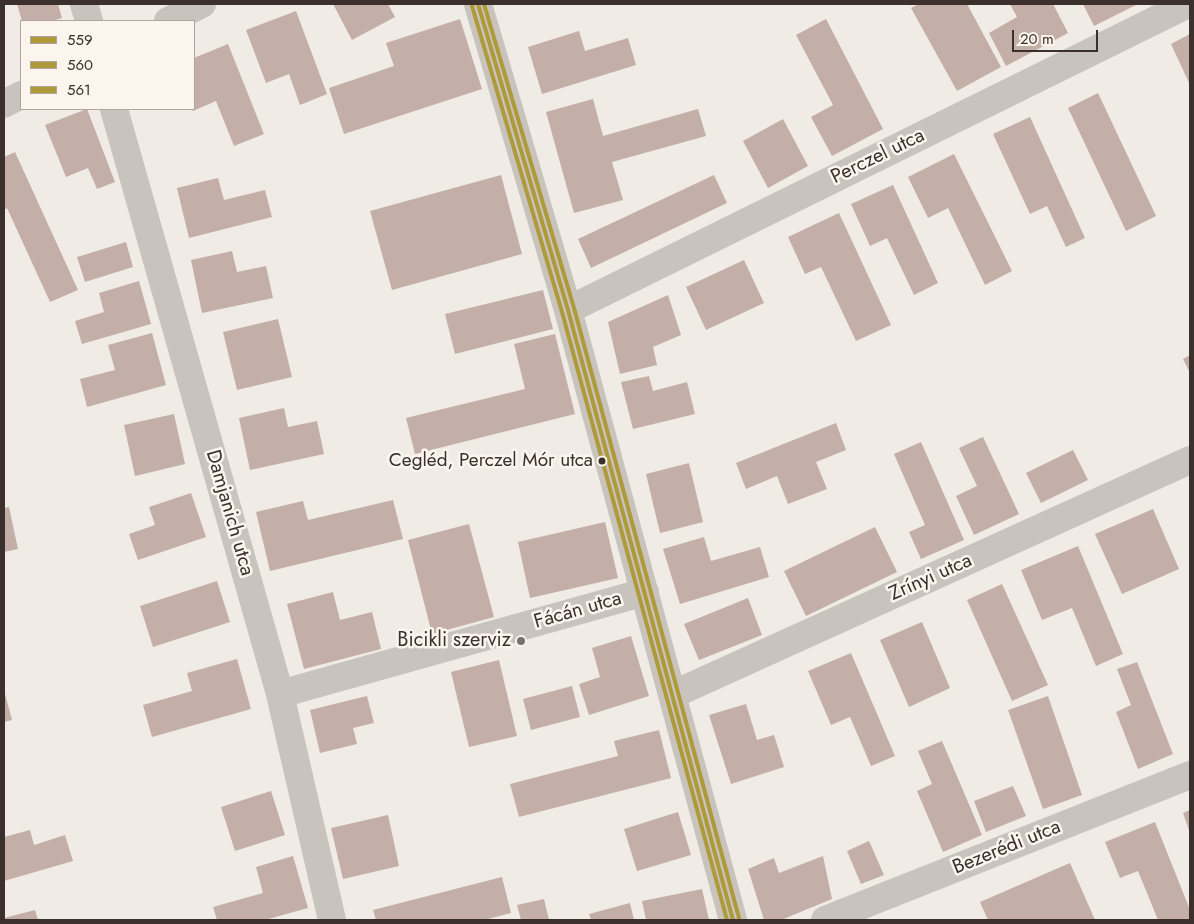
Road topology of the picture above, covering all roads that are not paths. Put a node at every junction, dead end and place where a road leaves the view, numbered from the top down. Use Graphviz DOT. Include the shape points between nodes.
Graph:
graph roads {
  1 [pos="84,4"];
  2 [pos="202,4"];
  3 [pos="478,4"];
  4 [pos="1188,4"];
  5 [pos="89,20"];
  6 [pos="170,20"];
  7 [pos="20,96"];
  8 [pos="4,104"];
  9 [pos="114,110"];
  10 [pos="568,310"];
  11 [pos="1190,460"];
  12 [pos="645,592"];
  13 [pos="280,694"];
  14 [pos="672,695"];
  15 [pos="1190,775"];
  16 [pos="332,920"];
  17 [pos="733,920"];
  18 [pos="825,920"];
  1 -- 5 [label="street"];
  2 -- 6 [label="street"];
  3 -- 10 [label="street"];
  4 -- 10 [label="street, Perczel utca"];
  7 -- 8 [label="street"];
  9 -- 13 [label="street, Damjanich utca"];
  10 -- 12 [label="street"];
  11 -- 14 [label="street, Zrínyi utca"];
  12 -- 13 [label="street, Fácán utca"];
  12 -- 14 [label="street"];
  13 -- 16 [label="street, Damjanich utca"];
  14 -- 17 [label="street"];
  15 -- 18 [label="street, Bezerédi utca"];
}
